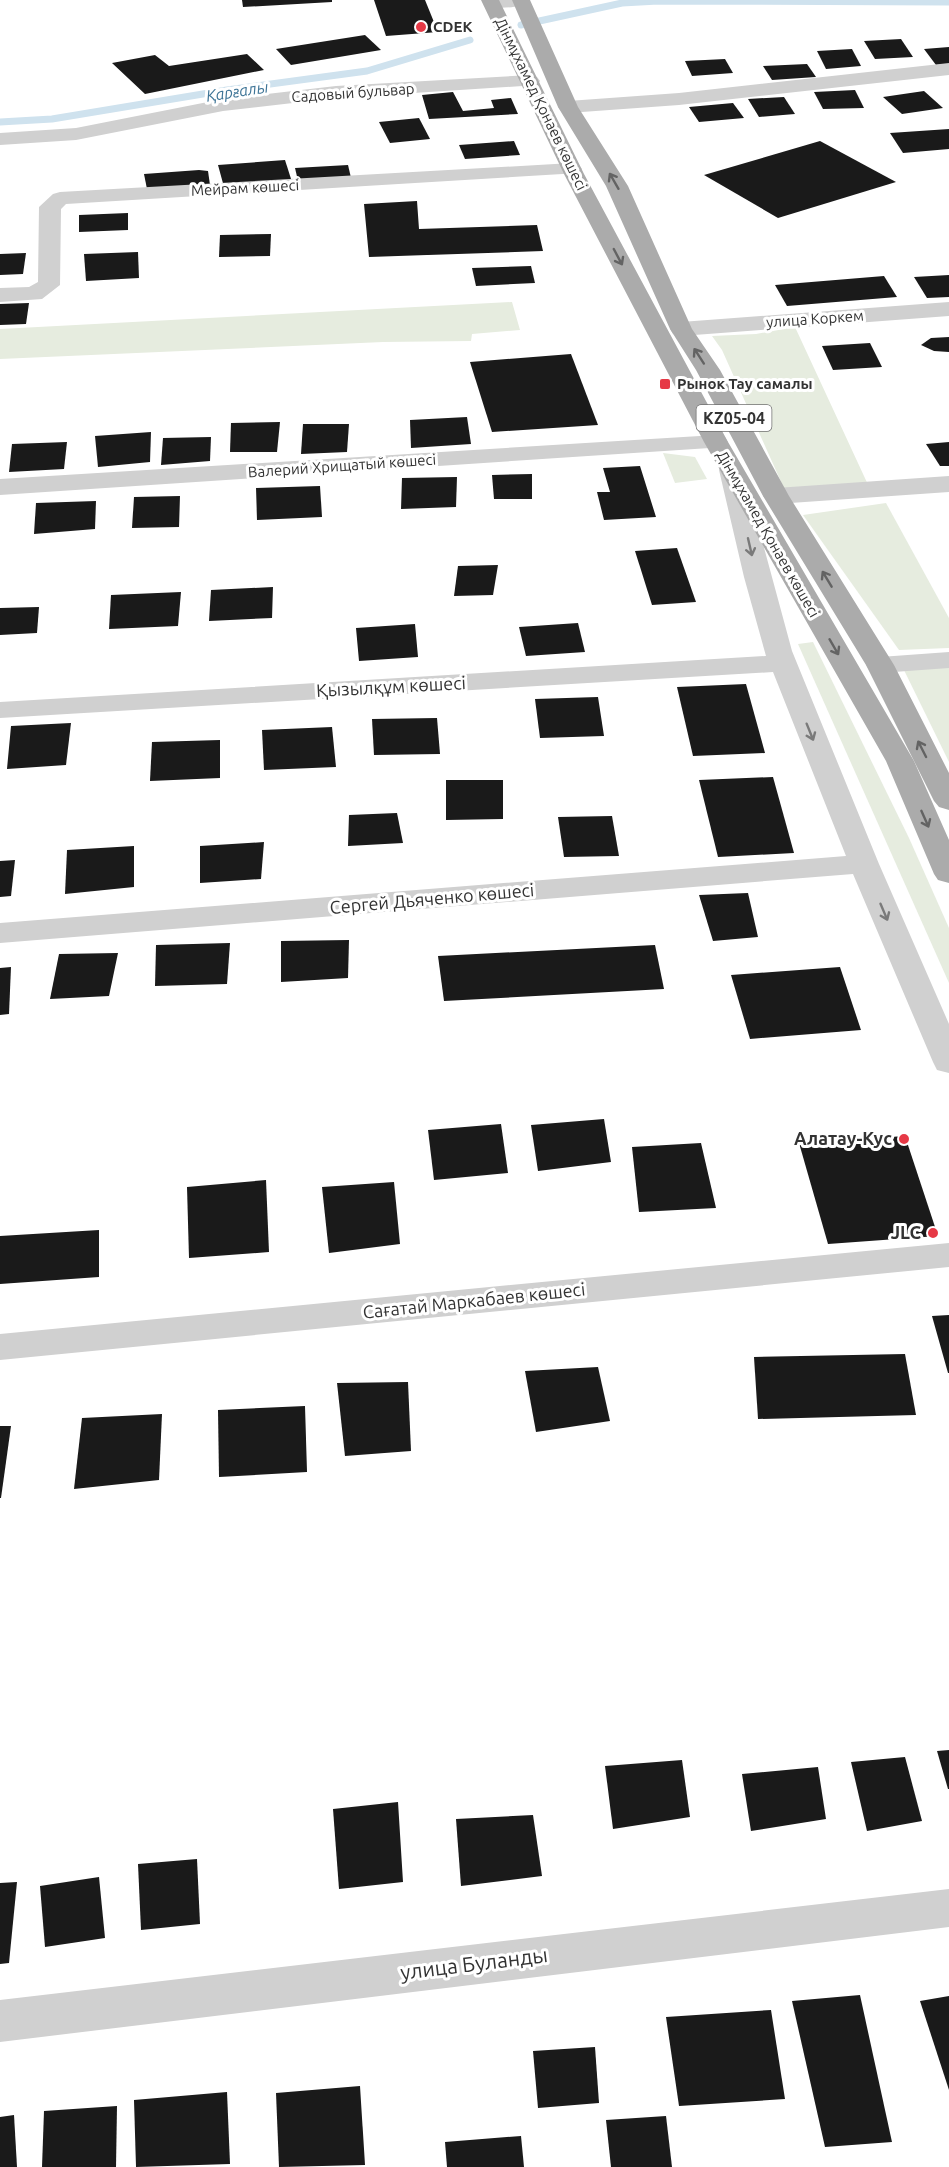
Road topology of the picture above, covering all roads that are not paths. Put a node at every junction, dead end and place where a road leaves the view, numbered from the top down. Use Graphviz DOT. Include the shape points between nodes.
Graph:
graph roads {
  1 [pos="525,11"];
  2 [pos="497,14"];
  3 [pos="949,69"];
  4 [pos="530,81"];
  5 [pos="568,107"];
  6 [pos="0,139"];
  7 [pos="572,169"];
  8 [pos="0,295"];
  9 [pos="949,309"];
  10 [pos="681,329"];
  11 [pos="716,442"];
  12 [pos="731,470"];
  13 [pos="949,484"];
  14 [pos="0,487"];
  15 [pos="776,496"];
  16 [pos="949,660"];
  17 [pos="783,663"];
  18 [pos="880,665"];
  19 [pos="0,710"];
  20 [pos="949,801"];
  21 [pos="864,864"];
  22 [pos="949,874"];
  23 [pos="0,933"];
  24 [pos="949,1062"];
  25 [pos="949,1255"];
  26 [pos="0,1347"];
  27 [pos="949,1908"];
  28 [pos="0,2021"];
  1 -- 2 [label="street"];
  1 -- 5 [label="main road, Дінмұхамед Қонаев көшесі / KZ05-04"];
  2 -- 4 [label="main road, Дінмұхамед Қонаев көшесі / KZ05-04"];
  3 -- 5 [label="street" via="679,99"];
  4 -- 6 [label="street, Садовый бульвар" via="336,92 223,105 76,134"];
  4 -- 7 [label="main road, Дінмұхамед Қонаев көшесі / KZ05-04"];
  10 -- 5 [label="main road, Дінмұхамед Қонаев көшесі / KZ05-04, one-way" via="617,186"];
  7 -- 8 [label="street, Мейрам көшесі" via="60,198 50,207 49,285 34,294"];
  7 -- 11 [label="main road, Дінмұхамед Қонаев көшесі / KZ05-04, one-way"];
  9 -- 10 [label="street, улица Коркем"];
  15 -- 10 [label="main road, Дінмұхамед Қонаев көшесі / KZ05-04, one-way" via="708,370"];
  11 -- 12 [label="main road, Дінмұхамед Қонаев көшесі / KZ05-04"];
  11 -- 14 [label="street, Валерий Хрищатый көшесі"];
  12 -- 17 [label="street, one-way"];
  12 -- 22 [label="main road, Дінмұхамед Қонаев көшесі / KZ05-04, one-way" via="900,761"];
  13 -- 15 [label="street"];
  18 -- 15 [label="main road, Дінмұхамед Қонаев көшесі / KZ05-04, one-way"];
  16 -- 18 [label="street"];
  17 -- 19 [label="street, Қызылқұм көшесі"];
  17 -- 21 [label="street, one-way"];
  20 -- 18 [label="main road, Дінмұхамед Қонаев көшесі / KZ05-04, one-way"];
  21 -- 23 [label="street, Сергей Дьяченко көшесі"];
  21 -- 24 [label="street, one-way"];
  25 -- 26 [label="street, Сағатай Маркабаев көшесі"];
  27 -- 28 [label="street, улица Буланды"];
}
